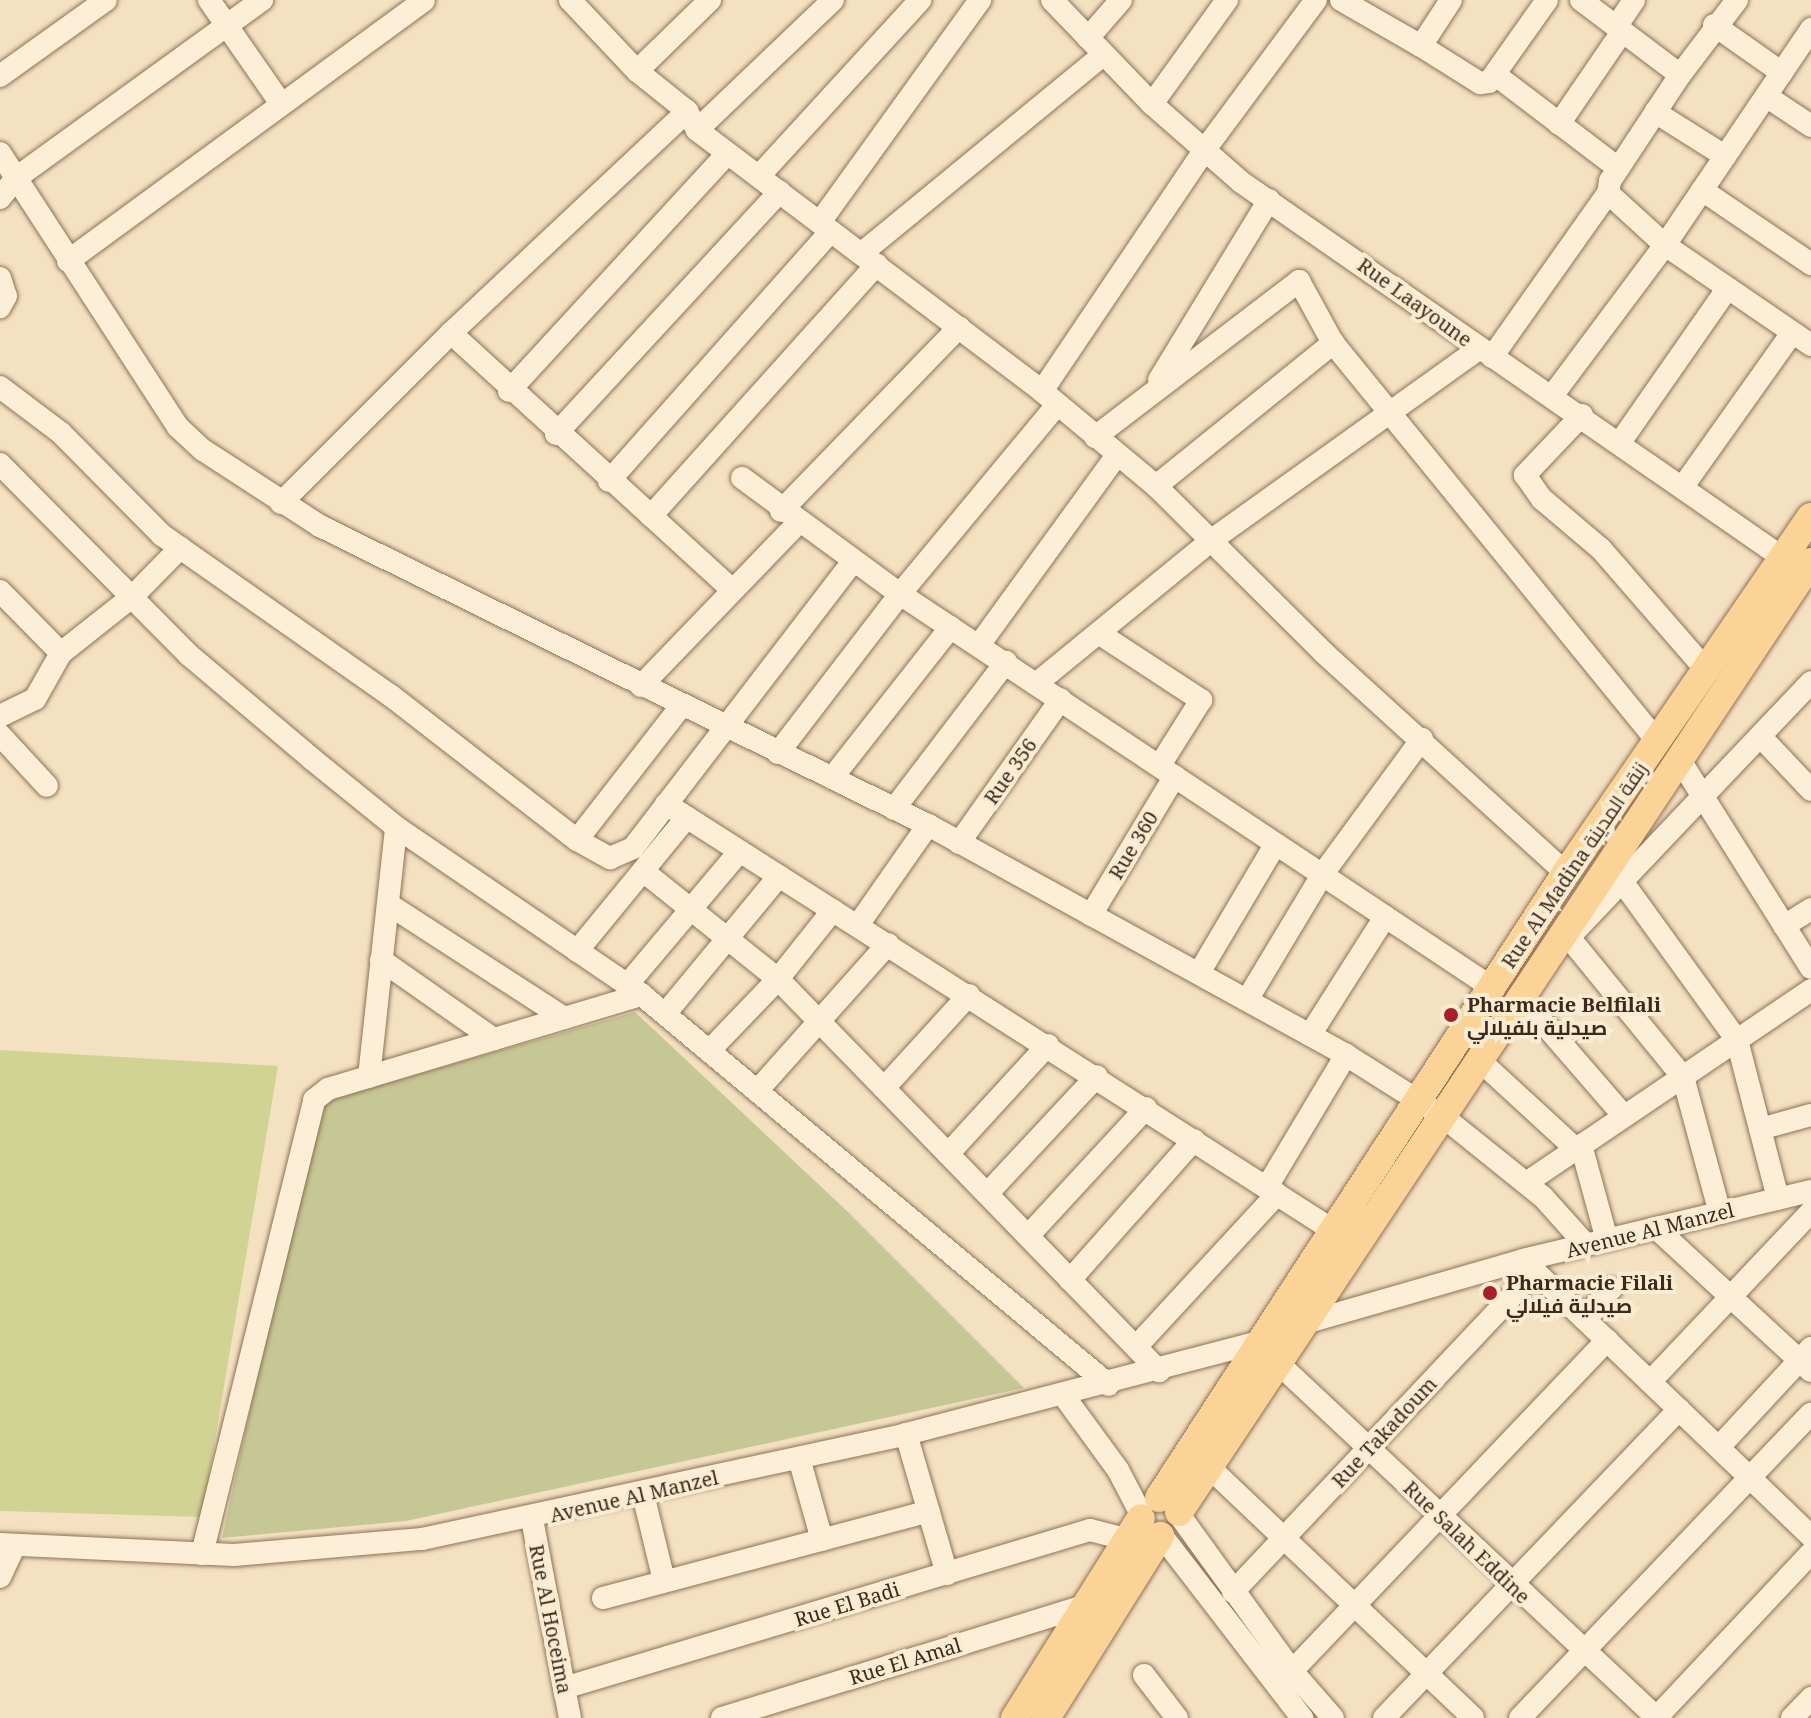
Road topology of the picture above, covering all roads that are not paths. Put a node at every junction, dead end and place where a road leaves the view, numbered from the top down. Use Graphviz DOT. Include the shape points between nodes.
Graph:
graph roads {
  1 [pos="106,0"];
  2 [pos="209,0"];
  3 [pos="262,0"];
  4 [pos="424,0"];
  5 [pos="570,0"];
  6 [pos="710,0"];
  7 [pos="833,0"];
  8 [pos="920,0"];
  9 [pos="980,0"];
  10 [pos="1052,0"];
  11 [pos="1121,0"];
  12 [pos="1227,0"];
  13 [pos="1316,0"];
  14 [pos="1341,0"];
  15 [pos="1451,0"];
  16 [pos="1547,0"];
  17 [pos="1581,0"];
  18 [pos="1634,0"];
  19 [pos="1737,0"];
  20 [pos="229,25"];
  21 [pos="1714,25"];
  22 [pos="1619,29"];
  23 [pos="1811,29"];
  24 [pos="1088,38"];
  25 [pos="1421,46"];
  26 [pos="1104,54"];
  27 [pos="637,71"];
  28 [pos="1782,73"];
  29 [pos="1680,75"];
  30 [pos="0,76"];
  31 [pos="1497,76"];
  32 [pos="1766,96"];
  33 [pos="280,102"];
  34 [pos="1152,104"];
  35 [pos="1655,112"];
  36 [pos="692,120"];
  37 [pos="1559,124"];
  38 [pos="1811,126"];
  39 [pos="1203,152"];
  40 [pos="0,153"];
  41 [pos="727,154"];
  42 [pos="1725,156"];
  43 [pos="1618,168"];
  44 [pos="759,176"];
  45 [pos="16,178"];
  46 [pos="1702,190"];
  47 [pos="780,191"];
  48 [pos="1608,193"];
  49 [pos="0,198"];
  50 [pos="1269,200"];
  51 [pos="826,227"];
  52 [pos="1665,245"];
  53 [pos="870,259"];
  54 [pos="68,261"];
  55 [pos="1811,264"];
  56 [pos="0,278"];
  57 [pos="1727,289"];
  58 [pos="0,307"];
  59 [pos="959,327"];
  60 [pos="451,333"];
  61 [pos="1802,339"];
  62 [pos="1333,343"];
  63 [pos="1486,353"];
  64 [pos="0,387"];
  65 [pos="509,391"];
  66 [pos="1152,392"];
  67 [pos="1552,396"];
  68 [pos="1049,398"];
  69 [pos="1582,415"];
  70 [pos="1390,416"];
  71 [pos="556,434"];
  72 [pos="1095,437"];
  73 [pos="1621,441"];
  74 [pos="1117,455"];
  75 [pos="3,471"];
  76 [pos="742,478"];
  77 [pos="609,481"];
  78 [pos="1684,485"];
  79 [pos="1156,486"];
  80 [pos="281,503"];
  81 [pos="651,516"];
  82 [pos="790,516"];
  83 [pos="1811,517"];
  84 [pos="1209,542"];
  85 [pos="180,548"];
  86 [pos="853,561"];
  87 [pos="1799,564"];
  88 [pos="731,589"];
  89 [pos="0,591"];
  90 [pos="900,594"];
  91 [pos="132,597"];
  92 [pos="951,627"];
  93 [pos="1100,634"];
  94 [pos="979,645"];
  95 [pos="61,653"];
  96 [pos="1006,662"];
  97 [pos="1707,671"];
  98 [pos="1811,682"];
  99 [pos="1037,683"];
  100 [pos="641,686"];
  101 [pos="1061,699"];
  102 [pos="682,705"];
  103 [pos="0,716"];
  104 [pos="726,727"];
  105 [pos="0,735"];
  106 [pos="1760,736"];
  107 [pos="1422,739"];
  108 [pos="1668,749"];
  109 [pos="778,753"];
  110 [pos="1168,770"];
  111 [pos="832,778"];
  112 [pos="47,786"];
  113 [pos="1811,790"];
  114 [pos="1704,797"];
  115 [pos="666,804"];
  116 [pos="894,809"];
  117 [pos="687,817"];
  118 [pos="928,825"];
  119 [pos="396,827"];
  120 [pos="577,840"];
  121 [pos="959,843"];
  122 [pos="1275,845"];
  123 [pos="740,851"];
  124 [pos="643,871"];
  125 [pos="1566,873"];
  126 [pos="1615,873"];
  127 [pos="1322,875"];
  128 [pos="779,876"];
  129 [pos="388,904"];
  130 [pos="691,909"];
  131 [pos="1811,909"];
  132 [pos="833,910"];
  133 [pos="1091,915"];
  134 [pos="1385,917"];
  135 [pos="858,925"];
  136 [pos="1784,926"];
  137 [pos="1566,933"];
  138 [pos="728,938"];
  139 [pos="888,944"];
  140 [pos="577,951"];
  141 [pos="381,960"];
  142 [pos="1811,968"];
  143 [pos="1199,973"];
  144 [pos="778,979"];
  145 [pos="1491,987"];
  146 [pos="635,990"];
  147 [pos="1811,990"];
  148 [pos="969,995"];
  149 [pos="1520,996"];
  150 [pos="1247,1000"];
  151 [pos="665,1014"];
  152 [pos="564,1018"];
  153 [pos="819,1021"];
  154 [pos="1310,1035"];
  155 [pos="494,1039"];
  156 [pos="1737,1040"];
  157 [pos="1048,1045"];
  158 [pos="709,1051"];
  159 [pos="1346,1055"];
  160 [pos="1478,1059"];
  161 [pos="1097,1076"];
  162 [pos="369,1077"];
  163 [pos="1683,1077"];
  164 [pos="884,1088"];
  165 [pos="757,1091"];
  166 [pos="1430,1107"];
  167 [pos="1146,1108"];
  168 [pos="1811,1115"];
  169 [pos="1624,1116"];
  170 [pos="1760,1129"];
  171 [pos="1194,1140"];
  172 [pos="1579,1147"];
  173 [pos="948,1154"];
  174 [pos="1526,1183"];
  175 [pos="1272,1191"];
  176 [pos="987,1194"];
  177 [pos="1802,1200"];
  178 [pos="1720,1213"];
  179 [pos="1656,1228"];
  180 [pos="1331,1229"];
  181 [pos="1028,1236"];
  182 [pos="1597,1242"];
  183 [pos="1529,1266"];
  184 [pos="1070,1280"];
  185 [pos="1611,1289"];
  186 [pos="1731,1298"];
  187 [pos="1584,1318"];
  188 [pos="1305,1323"];
  189 [pos="1607,1340"];
  190 [pos="1256,1343"];
  191 [pos="1136,1347"];
  192 [pos="1807,1360"];
  193 [pos="1279,1364"];
  194 [pos="1159,1371"];
  195 [pos="1650,1382"];
  196 [pos="1109,1385"];
  197 [pos="1064,1396"];
  198 [pos="1679,1409"];
  199 [pos="1811,1414"];
  200 [pos="906,1434"];
  201 [pos="1719,1447"];
  202 [pos="1369,1448"];
  203 [pos="799,1458"];
  204 [pos="1211,1469"];
  205 [pos="1750,1478"];
  206 [pos="643,1494"];
  207 [pos="929,1511"];
  208 [pos="1441,1517"];
  209 [pos="532,1519"];
  210 [pos="1156,1519"];
  211 [pos="1811,1536"];
  212 [pos="1284,1539"];
  213 [pos="822,1540"];
  214 [pos="8,1544"];
  215 [pos="1811,1553"];
  216 [pos="202,1554"];
  217 [pos="947,1574"];
  218 [pos="0,1577"];
  219 [pos="664,1581"];
  220 [pos="1512,1585"];
  221 [pos="1233,1592"];
  222 [pos="603,1598"];
  223 [pos="1088,1605"];
  224 [pos="1355,1606"];
  225 [pos="1585,1652"];
  226 [pos="1292,1671"];
  227 [pos="1144,1675"];
  228 [pos="1427,1675"];
  229 [pos="564,1688"];
  230 [pos="1811,1698"];
  231 [pos="1170,1715"];
  232 [pos="570,1718"];
  233 [pos="722,1718"];
  234 [pos="1015,1718"];
  235 [pos="1046,1718"];
  236 [pos="1302,1718"];
  237 [pos="1333,1718"];
  238 [pos="1384,1718"];
  239 [pos="1473,1718"];
  240 [pos="1520,1718"];
  241 [pos="1656,1718"];
  242 [pos="1792,1718"];
  1 -- 30 [label="street"];
  2 -- 20 [label="street"];
  3 -- 20 [label="street"];
  4 -- 33 [label="street"];
  5 -- 27 [label="street"];
  6 -- 27 [label="street"];
  7 -- 36 [label="street"];
  8 -- 44 [label="street"];
  9 -- 51 [label="street"];
  10 -- 24 [label="street, Rue Laayoune"];
  11 -- 24 [label="street"];
  12 -- 34 [label="street"];
  13 -- 39 [label="street"];
  14 -- 25 [label="street"];
  15 -- 25 [label="street"];
  16 -- 31 [label="street"];
  17 -- 22 [label="street"];
  18 -- 22 [label="street"];
  19 -- 21 [label="street"];
  20 -- 33 [label="street"];
  20 -- 45 [label="street"];
  21 -- 28 [label="street"];
  21 -- 29 [label="street"];
  22 -- 29 [label="street"];
  22 -- 37 [label="street"];
  23 -- 28 [label="street"];
  24 -- 26 [label="street, Rue Laayoune"];
  25 -- 31 [label="street" via="1480,83"];
  26 -- 34 [label="street, Rue Laayoune"];
  26 -- 53 [label="street"];
  27 -- 36 [label="street"];
  28 -- 32 [label="street"];
  29 -- 35 [label="street"];
  31 -- 37 [label="street"];
  32 -- 38 [label="street"];
  32 -- 42 [label="street"];
  33 -- 54 [label="street"];
  34 -- 39 [label="street, Rue Laayoune"];
  35 -- 42 [label="street"];
  35 -- 43 [label="street"];
  36 -- 41 [label="street"];
  36 -- 60 [label="street"];
  37 -- 43 [label="street"];
  39 -- 50 [label="street, Rue Laayoune"];
  39 -- 68 [label="street"];
  40 -- 45 [label="street"];
  41 -- 44 [label="street"];
  41 -- 65 [label="street"];
  42 -- 46 [label="street"];
  43 -- 48 [label="street"];
  44 -- 47 [label="street"];
  45 -- 49 [label="street"];
  45 -- 54 [label="street"];
  46 -- 52 [label="street"];
  46 -- 55 [label="street"];
  47 -- 51 [label="street"];
  47 -- 71 [label="street"];
  48 -- 52 [label="street"];
  48 -- 63 [label="street"];
  50 -- 63 [label="street, Rue Laayoune"];
  50 -- 66 [label="street"];
  51 -- 53 [label="street"];
  51 -- 77 [label="street"];
  52 -- 57 [label="street"];
  52 -- 67 [label="street"];
  53 -- 59 [label="street"];
  53 -- 81 [label="street"];
  54 -- 80 [label="street" via="114,322 178,427"];
  56 -- 58 [label="street" via="6,296"];
  57 -- 61 [label="street"];
  57 -- 73 [label="street"];
  59 -- 68 [label="street"];
  59 -- 82 [label="street"];
  60 -- 65 [label="street"];
  60 -- 80 [label="street"];
  61 -- 78 [label="street"];
  62 -- 66 [label="street" via="1304,284 1295,281"];
  62 -- 70 [label="street"];
  62 -- 79 [label="street"];
  63 -- 67 [label="street, Rue Laayoune"];
  63 -- 70 [label="street"];
  64 -- 85 [label="street" via="61,433"];
  65 -- 71 [label="street"];
  66 -- 72 [label="street"];
  67 -- 69 [label="street, Rue Laayoune"];
  68 -- 72 [label="street"];
  68 -- 90 [label="street"];
  69 -- 73 [label="street, Rue Laayoune"];
  69 -- 97 [label="street" via="1525,475 1542,499 1601,549"];
  70 -- 84 [label="street"];
  70 -- 108 [label="street"];
  71 -- 77 [label="street"];
  72 -- 74 [label="street"];
  73 -- 78 [label="street, Rue Laayoune"];
  74 -- 79 [label="street"];
  74 -- 94 [label="street"];
  75 -- 91 [label="street"];
  76 -- 82 [label="street"];
  77 -- 81 [label="street"];
  78 -- 87 [label="street, Rue Laayoune"];
  79 -- 84 [label="street"];
  80 -- 100 [label="street"];
  81 -- 88 [label="street"];
  82 -- 86 [label="street"];
  82 -- 88 [label="street"];
  83 -- 87 [label="main road, Rue Al Madina زنقة المدينة"];
  84 -- 93 [label="street"];
  84 -- 107 [label="street"];
  85 -- 91 [label="street"];
  85 -- 120 [label="street" via="390,695"];
  86 -- 90 [label="street"];
  86 -- 104 [label="street"];
  87 -- 97 [label="main road, Rue Al Madina زنقة المدينة"];
  87 -- 108 [label="main road, Rue Al Madina زنقة المدينة"];
  88 -- 100 [label="street"];
  89 -- 95 [label="street"];
  90 -- 92 [label="street"];
  90 -- 109 [label="street"];
  91 -- 95 [label="street"];
  91 -- 119 [label="street" via="189,655"];
  92 -- 94 [label="street"];
  92 -- 111 [label="street"];
  93 -- 99 [label="street"];
  93 -- 110 [label="street, Rue 360" via="1201,700"];
  94 -- 96 [label="street"];
  95 -- 103 [label="street" via="35,699"];
  96 -- 99 [label="street"];
  96 -- 116 [label="street"];
  97 -- 108 [label="main road, Rue Al Madina زنقة المدينة"];
  98 -- 106 [label="street"];
  99 -- 101 [label="street"];
  100 -- 102 [label="street"];
  101 -- 110 [label="street"];
  101 -- 121 [label="street, Rue 356"];
  102 -- 104 [label="street"];
  102 -- 120 [label="street"];
  104 -- 109 [label="street"];
  104 -- 115 [label="street"];
  105 -- 112 [label="street"];
  106 -- 113 [label="street"];
  106 -- 114 [label="street"];
  107 -- 125 [label="street"];
  107 -- 127 [label="street"];
  108 -- 114 [label="street"];
  108 -- 125 [label="main road, Rue Al Madina زنقة المدينة"];
  108 -- 126 [label="main road, Rue Al Madina زنقة المدينة"];
  109 -- 111 [label="street"];
  110 -- 122 [label="street"];
  110 -- 133 [label="street, Rue 360"];
  111 -- 116 [label="street"];
  114 -- 126 [label="street"];
  114 -- 136 [label="street"];
  115 -- 117 [label="street"];
  115 -- 120 [label="street" via="624,856 600,856"];
  116 -- 118 [label="street"];
  117 -- 123 [label="street"];
  117 -- 124 [label="street"];
  118 -- 121 [label="street"];
  118 -- 135 [label="street"];
  119 -- 129 [label="street"];
  119 -- 140 [label="street"];
  121 -- 133 [label="street"];
  122 -- 127 [label="street"];
  122 -- 143 [label="street"];
  123 -- 128 [label="street"];
  123 -- 130 [label="street"];
  124 -- 130 [label="street"];
  124 -- 140 [label="street"];
  125 -- 145 [label="main road, Rue Al Madina زنقة المدينة"];
  126 -- 137 [label="main road, Rue Al Madina زنقة المدينة"];
  126 -- 156 [label="street"];
  127 -- 134 [label="street"];
  127 -- 150 [label="street"];
  128 -- 132 [label="street"];
  128 -- 138 [label="street"];
  129 -- 141 [label="street"];
  129 -- 152 [label="street"];
  130 -- 138 [label="street"];
  130 -- 146 [label="street"];
  131 -- 136 [label="street"];
  132 -- 135 [label="street"];
  132 -- 144 [label="street"];
  133 -- 143 [label="street"];
  134 -- 145 [label="street"];
  134 -- 154 [label="street"];
  135 -- 139 [label="street"];
  136 -- 142 [label="street"];
  137 -- 149 [label="main road, Rue Al Madina زنقة المدينة"];
  137 -- 163 [label="street"];
  138 -- 144 [label="street"];
  138 -- 151 [label="street"];
  139 -- 148 [label="street"];
  139 -- 153 [label="street"];
  140 -- 146 [label="street"];
  141 -- 155 [label="street"];
  141 -- 162 [label="street"];
  143 -- 150 [label="street"];
  144 -- 153 [label="street"];
  144 -- 158 [label="street"];
  145 -- 166 [label="main road, Rue Al Madina زنقة المدينة"];
  146 -- 151 [label="street"];
  146 -- 152 [label="street"];
  147 -- 156 [label="street"];
  148 -- 157 [label="street"];
  148 -- 164 [label="street"];
  149 -- 160 [label="main road, Rue Al Madina زنقة المدينة"];
  149 -- 169 [label="street"];
  150 -- 154 [label="street"];
  151 -- 158 [label="street"];
  152 -- 155 [label="street"];
  153 -- 164 [label="street"];
  153 -- 165 [label="street"];
  154 -- 159 [label="street"];
  155 -- 162 [label="street"];
  156 -- 163 [label="street"];
  156 -- 170 [label="street"];
  157 -- 161 [label="street"];
  157 -- 173 [label="street"];
  158 -- 165 [label="street"];
  159 -- 166 [label="street"];
  159 -- 175 [label="street"];
  160 -- 166 [label="main road, Rue Al Madina زنقة المدينة"];
  160 -- 172 [label="street"];
  161 -- 167 [label="street"];
  161 -- 176 [label="street"];
  162 -- 216 [label="street" via="320,1092 314,1100"];
  163 -- 169 [label="street"];
  163 -- 178 [label="street"];
  164 -- 173 [label="street"];
  165 -- 196 [label="street"];
  166 -- 174 [label="street"];
  166 -- 180 [label="main road, Rue Al Madina زنقة المدينة"];
  166 -- 188 [label="main road, Rue Al Madina زنقة المدينة"];
  167 -- 171 [label="street"];
  167 -- 181 [label="street"];
  168 -- 170 [label="street"];
  169 -- 172 [label="street"];
  170 -- 177 [label="street"];
  171 -- 175 [label="street"];
  171 -- 184 [label="street"];
  172 -- 174 [label="street"];
  172 -- 182 [label="street"];
  173 -- 176 [label="street"];
  174 -- 182 [label="street"];
  175 -- 180 [label="street"];
  175 -- 191 [label="street"];
  176 -- 181 [label="street"];
  177 -- 178 [label="street, Avenue Al Manzel"];
  177 -- 186 [label="street"];
  178 -- 179 [label="street, Avenue Al Manzel"];
  179 -- 182 [label="street, Avenue Al Manzel"];
  179 -- 186 [label="street"];
  180 -- 190 [label="main road, Rue Al Madina زنقة المدينة"];
  181 -- 184 [label="street"];
  182 -- 183 [label="street, Avenue Al Manzel"];
  183 -- 187 [label="street"];
  183 -- 188 [label="street, Avenue Al Manzel"];
  183 -- 202 [label="street, Rue Takadoum"];
  184 -- 191 [label="street"];
  185 -- 187 [label="street"];
  186 -- 192 [label="street"];
  186 -- 195 [label="street"];
  187 -- 189 [label="street"];
  188 -- 193 [label="main road, Rue Al Madina زنقة المدينة"];
  189 -- 195 [label="street"];
  189 -- 208 [label="street"];
  190 -- 194 [label="street, Avenue Al Manzel"];
  190 -- 210 [label="main road, Rue Al Madina زنقة المدينة"];
  191 -- 194 [label="street"];
  192 -- 201 [label="street"];
  193 -- 202 [label="street, Rue Salah Eddine"];
  193 -- 204 [label="main road, Rue Al Madina زنقة المدينة"];
  194 -- 196 [label="street, Avenue Al Manzel"];
  195 -- 198 [label="street"];
  196 -- 197 [label="street, Avenue Al Manzel"];
  197 -- 200 [label="street, Avenue Al Manzel"];
  197 -- 210 [label="street"];
  198 -- 201 [label="street"];
  198 -- 220 [label="street"];
  199 -- 205 [label="street"];
  200 -- 203 [label="street, Avenue Al Manzel"];
  200 -- 207 [label="street"];
  201 -- 205 [label="street"];
  202 -- 208 [label="street, Rue Salah Eddine"];
  202 -- 212 [label="street, Rue Takadoum"];
  203 -- 206 [label="street, Avenue Al Manzel"];
  203 -- 213 [label="street"];
  204 -- 210 [label="main road, Rue Al Madina زنقة المدينة"];
  204 -- 212 [label="street"];
  205 -- 211 [label="street"];
  205 -- 225 [label="street"];
  206 -- 209 [label="street, Avenue Al Manzel"];
  206 -- 219 [label="street"];
  207 -- 213 [label="street"];
  207 -- 217 [label="street"];
  208 -- 220 [label="street, Rue Salah Eddine"];
  208 -- 224 [label="street"];
  209 -- 216 [label="street, Avenue Al Manzel" via="333,1549"];
  209 -- 229 [label="street, Rue Al Hoceima"];
  210 -- 217 [label="street, Rue El Badi" via="1090,1530"];
  210 -- 221 [label="street"];
  210 -- 223 [label="main road"];
  210 -- 235 [label="main road"];
  210 -- 236 [label="street"];
  212 -- 221 [label="street, Rue Takadoum"];
  212 -- 224 [label="street"];
  213 -- 219 [label="street"];
  214 -- 216 [label="street, Avenue Al Manzel"];
  214 -- 218 [label="street"];
  215 -- 241 [label="street"];
  217 -- 229 [label="street, Rue El Badi"];
  219 -- 222 [label="street"];
  220 -- 225 [label="street, Rue Salah Eddine"];
  220 -- 228 [label="street"];
  221 -- 226 [label="street"];
  223 -- 233 [label="street, Rue El Amal"];
  223 -- 234 [label="main road"];
  224 -- 226 [label="street"];
  224 -- 228 [label="street"];
  225 -- 240 [label="street"];
  225 -- 241 [label="street, Rue Salah Eddine"];
  226 -- 237 [label="street"];
  227 -- 231 [label="street"];
  228 -- 238 [label="street"];
  228 -- 239 [label="street"];
  229 -- 232 [label="street, Rue Al Hoceima"];
  230 -- 242 [label="street"];
}
